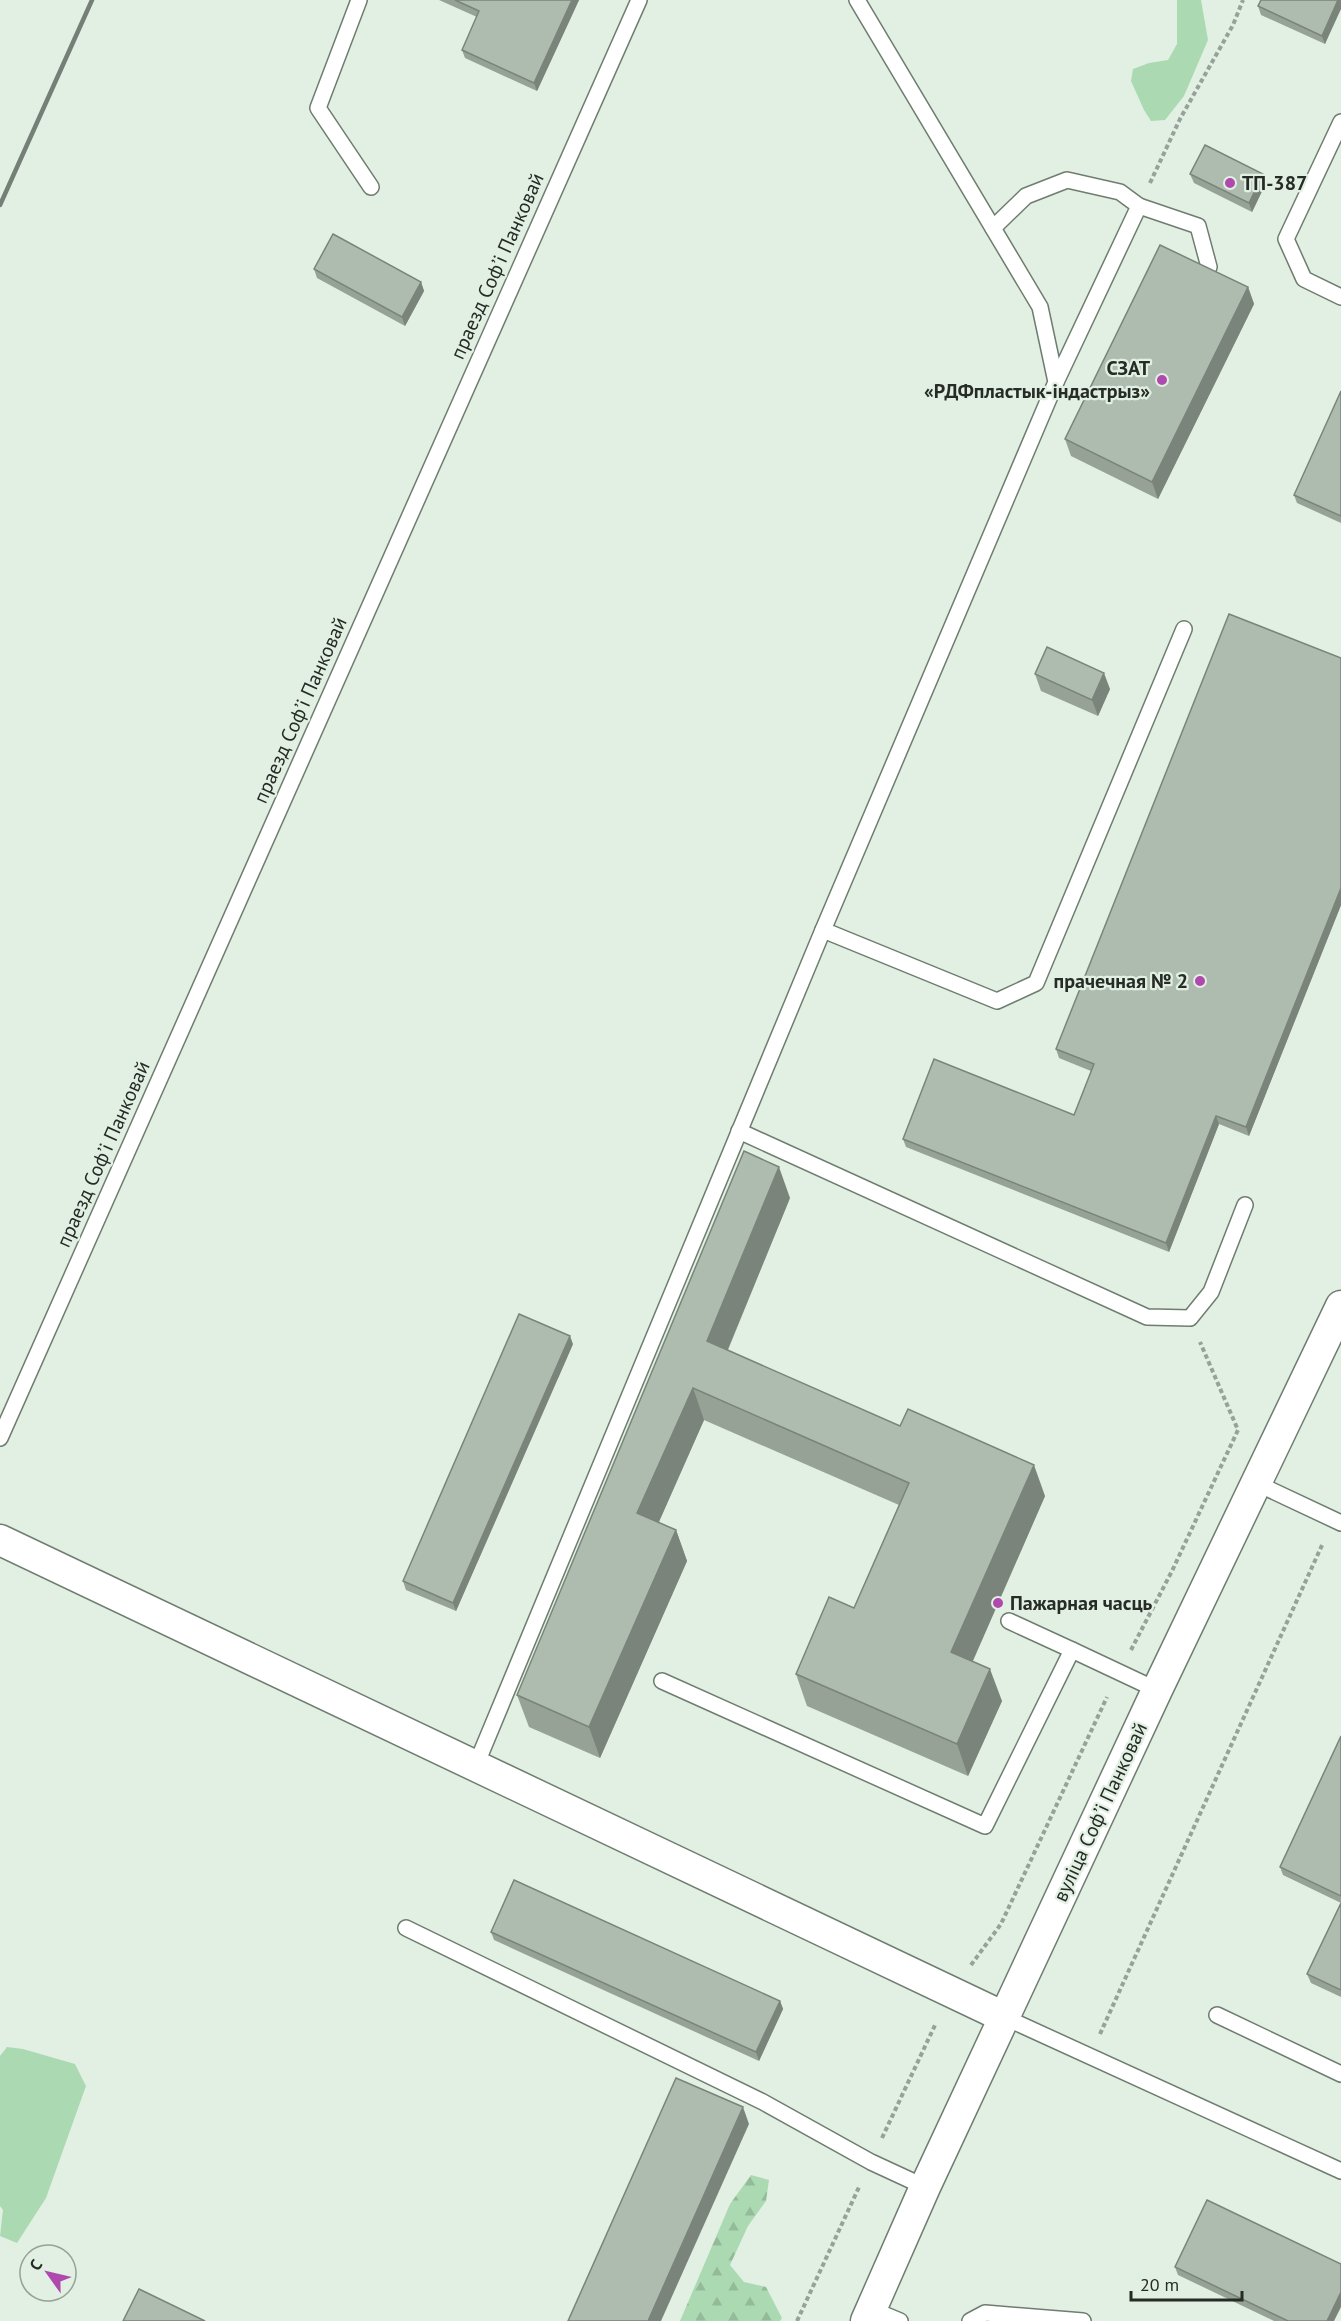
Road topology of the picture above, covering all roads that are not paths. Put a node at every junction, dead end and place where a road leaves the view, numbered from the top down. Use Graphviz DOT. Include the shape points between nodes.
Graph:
graph roads {
  1 [pos="359,0"];
  2 [pos="639,0"];
  3 [pos="857,0"];
  4 [pos="1341,122"];
  5 [pos="371,187"];
  6 [pos="1139,206"];
  7 [pos="993,228"];
  8 [pos="1209,267"];
  9 [pos="1341,297"];
  10 [pos="1056,382"];
  11 [pos="1184,629"];
  12 [pos="823,930"];
  13 [pos="739,1131"];
  14 [pos="1245,1205"];
  15 [pos="1341,1306"];
  16 [pos="0,1438"];
  17 [pos="1256,1483"];
  18 [pos="1337,1521"];
  19 [pos="0,1540"];
  20 [pos="1010,1621"];
  21 [pos="1072,1650"];
  22 [pos="662,1681"];
  23 [pos="1157,1690"];
  24 [pos="476,1765"];
  25 [pos="406,1928"];
  26 [pos="1217,2015"];
  27 [pos="1004,2017"];
  28 [pos="1341,2074"];
  29 [pos="1341,2171"];
  30 [pos="925,2187"];
  31 [pos="869,2315"];
  32 [pos="900,2321"];
  33 [pos="970,2321"];
  34 [pos="1083,2321"];
  1 -- 5 [label="lane" via="318,108"];
  2 -- 16 [label="lane, праезд Софʼі Панковай"];
  3 -- 7 [label="lane"];
  4 -- 9 [label="lane" via="1286,239 1304,279"];
  6 -- 7 [label="lane" via="1120,192 1067,180 1026,196"];
  6 -- 8 [label="lane" via="1198,226"];
  6 -- 10 [label="lane"];
  7 -- 10 [label="lane" via="1041,307"];
  10 -- 12 [label="lane"];
  11 -- 12 [label="lane" via="1036,983 997,1001"];
  12 -- 13 [label="lane"];
  13 -- 14 [label="lane" via="1147,1317 1190,1318 1211,1292"];
  13 -- 24 [label="lane"];
  15 -- 17 [label="street, вуліца Софʼі Панковай"];
  17 -- 18 [label="lane"];
  17 -- 23 [label="street, вуліца Софʼі Панковай"];
  19 -- 24 [label="street"];
  20 -- 21 [label="lane"];
  21 -- 22 [label="lane" via="986,1826"];
  21 -- 23 [label="lane"];
  23 -- 27 [label="street, вуліца Софʼі Панковай"];
  24 -- 27 [label="street"];
  25 -- 30 [label="lane" via="763,2102"];
  26 -- 28 [label="lane"];
  27 -- 29 [label="lane"];
  27 -- 30 [label="street, вуліца Софʼі Панковай"];
  30 -- 31 [label="street, вуліца Софʼі Панковай"];
  31 -- 32 [label="lane"];
  33 -- 34 [label="lane" via="985,2313"];
}
